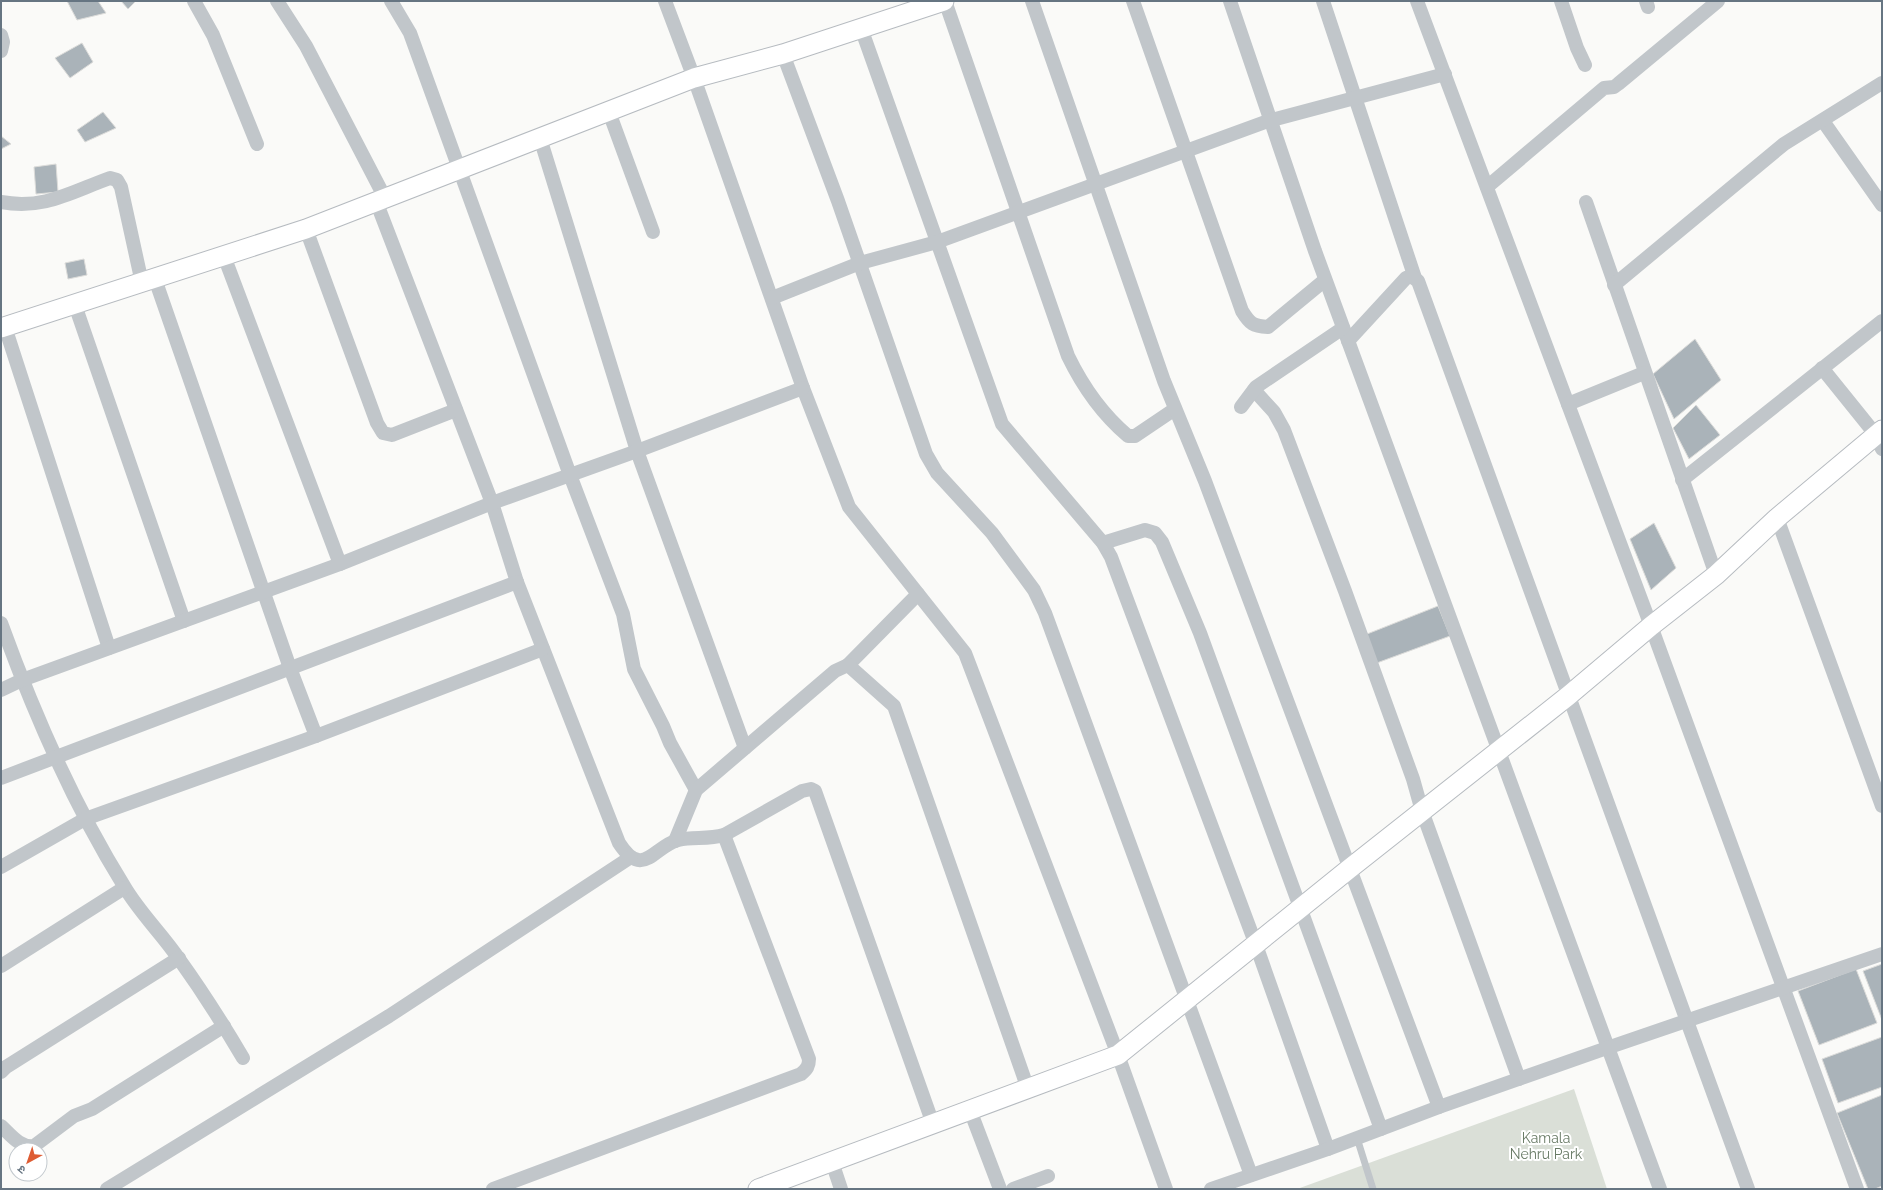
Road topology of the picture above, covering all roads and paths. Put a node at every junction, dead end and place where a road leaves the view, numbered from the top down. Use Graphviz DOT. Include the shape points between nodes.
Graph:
graph roads {
  1 [pos="194,1"];
  2 [pos="277,1"];
  3 [pos="391,1"];
  4 [pos="664,1"];
  5 [pos="945,1"];
  6 [pos="1032,1"];
  7 [pos="1133,1"];
  8 [pos="1230,1"];
  9 [pos="1323,1"];
  10 [pos="1417,1"];
  11 [pos="1561,1"];
  12 [pos="1718,1"];
  13 [pos="861,28"];
  14 [pos="1,35"];
  15 [pos="1,52"];
  16 [pos="783,54"];
  17 [pos="1585,65"];
  18 [pos="1444,74"];
  19 [pos="694,78"];
  20 [pos="1882,83"];
  21 [pos="1356,98"];
  22 [pos="609,112"];
  23 [pos="1271,121"];
  24 [pos="1823,121"];
  25 [pos="540,138"];
  26 [pos="257,144"];
  27 [pos="1185,151"];
  28 [pos="460,170"];
  29 [pos="1096,185"];
  30 [pos="1487,188"];
  31 [pos="380,200"];
  32 [pos="1,202"];
  33 [pos="1586,202"];
  34 [pos="1882,205"];
  35 [pos="1018,211"];
  36 [pos="306,229"];
  37 [pos="653,232"];
  38 [pos="937,242"];
  39 [pos="224,256"];
  40 [pos="860,263"];
  41 [pos="1415,278"];
  42 [pos="1326,280"];
  43 [pos="148,281"];
  44 [pos="1614,285"];
  45 [pos="772,298"];
  46 [pos="74,305"];
  47 [pos="1882,321"];
  48 [pos="3,327"];
  49 [pos="1345,334"];
  50 [pos="1822,368"];
  51 [pos="1644,373"];
  52 [pos="803,388"];
  53 [pos="1254,390"];
  54 [pos="1568,404"];
  55 [pos="1241,407"];
  56 [pos="1175,409"];
  57 [pos="456,410"];
  58 [pos="1880,438"];
  59 [pos="637,451"];
  60 [pos="570,475"];
  61 [pos="1682,480"];
  62 [pos="492,503"];
  63 [pos="1777,518"];
  64 [pos="1103,543"];
  65 [pos="340,564"];
  66 [pos="1716,575"];
  67 [pos="518,582"];
  68 [pos="264,592"];
  69 [pos="918,594"];
  70 [pos="184,621"];
  71 [pos="1,623"];
  72 [pos="1651,626"];
  73 [pos="109,648"];
  74 [pos="544,650"];
  75 [pos="848,665"];
  76 [pos="290,668"];
  77 [pos="22,680"];
  78 [pos="1,690"];
  79 [pos="1568,696"];
  80 [pos="316,736"];
  81 [pos="745,748"];
  82 [pos="1499,750"];
  83 [pos="56,758"];
  84 [pos="1,778"];
  85 [pos="696,790"];
  86 [pos="1882,806"];
  87 [pos="1422,811"];
  88 [pos="85,819"];
  89 [pos="724,835"];
  90 [pos="675,841"];
  91 [pos="631,857"];
  92 [pos="1,867"];
  93 [pos="1349,869"];
  94 [pos="124,888"];
  95 [pos="1302,908"];
  96 [pos="1256,945"];
  97 [pos="1882,954"];
  98 [pos="179,958"];
  99 [pos="1,966"];
  100 [pos="1782,988"];
  101 [pos="1187,1000"];
  102 [pos="1687,1021"];
  103 [pos="224,1026"];
  104 [pos="1607,1048"];
  105 [pos="1118,1055"];
  106 [pos="243,1058"];
  107 [pos="1,1072"];
  108 [pos="1519,1079"];
  109 [pos="1028,1089"];
  110 [pos="1439,1107"];
  111 [pos="970,1110"];
  112 [pos="933,1124"];
  113 [pos="1,1126"];
  114 [pos="1381,1129"];
  115 [pos="1356,1138"];
  116 [pos="1328,1149"];
  117 [pos="832,1162"];
  118 [pos="1251,1175"];
  119 [pos="1048,1176"];
  120 [pos="107,1189"];
  121 [pos="493,1189"];
  122 [pos="758,1189"];
  123 [pos="841,1189"];
  124 [pos="1000,1189"];
  125 [pos="1013,1189"];
  126 [pos="1166,1189"];
  127 [pos="1211,1189"];
  128 [pos="1374,1189"];
  129 [pos="1660,1189"];
  130 [pos="1748,1189"];
  131 [pos="1856,1189"];
  1 -- 26 [label="street" via="213,35"];
  2 -- 31 [label="street" via="306,46"];
  3 -- 28 [label="street" via="410,33"];
  4 -- 19 [label="street"];
  5 -- 13 [label="street"];
  5 -- 35 [label="street"];
  6 -- 29 [label="street"];
  7 -- 27 [label="street"];
  8 -- 23 [label="street"];
  9 -- 21 [label="street"];
  10 -- 18 [label="street"];
  11 -- 17 [label="street"];
  12 -- 30 [label="street" via="1618,84 1604,88"];
  13 -- 16 [label="street"];
  13 -- 38 [label="street"];
  14 -- 15 [label="street"];
  16 -- 19 [label="street"];
  16 -- 40 [label="street"];
  18 -- 21 [label="street"];
  18 -- 30 [label="street"];
  19 -- 22 [label="street"];
  19 -- 45 [label="street"];
  20 -- 24 [label="street"];
  21 -- 23 [label="street"];
  21 -- 41 [label="street"];
  22 -- 25 [label="street"];
  22 -- 37 [label="street"];
  23 -- 27 [label="street"];
  23 -- 42 [label="street"];
  24 -- 34 [label="street"];
  24 -- 44 [label="street" via="1784,144"];
  25 -- 28 [label="street"];
  25 -- 59 [label="street"];
  27 -- 29 [label="street"];
  27 -- 42 [label="street" via="1247,320 1255,326 1268,328"];
  28 -- 31 [label="street"];
  28 -- 60 [label="street"];
  29 -- 35 [label="street"];
  29 -- 56 [label="street"];
  30 -- 54 [label="street"];
  31 -- 36 [label="street"];
  31 -- 57 [label="street"];
  32 -- 43 [label="street" via="14,204 52,201 110,178 117,180"];
  33 -- 44 [label="street"];
  35 -- 38 [label="street"];
  35 -- 56 [label="street" via="1068,356 1090,396 1128,436 1135,436"];
  36 -- 39 [label="street"];
  36 -- 57 [label="street" via="377,423 383,433 392,436"];
  38 -- 40 [label="street"];
  38 -- 64 [label="street" via="1002,424"];
  39 -- 43 [label="street"];
  39 -- 65 [label="street"];
  40 -- 45 [label="street"];
  40 -- 101 [label="street" via="926,454 937,473 992,533 1034,590 1045,613"];
  41 -- 49 [label="street" via="1406,278"];
  41 -- 79 [label="street" via="1421,287"];
  42 -- 49 [label="street"];
  43 -- 46 [label="street"];
  43 -- 68 [label="street"];
  44 -- 51 [label="street"];
  45 -- 52 [label="street"];
  46 -- 48 [label="street"];
  46 -- 70 [label="street"];
  47 -- 50 [label="street"];
  48 -- 73 [label="street"];
  49 -- 53 [label="street" via="1267,379"];
  49 -- 82 [label="street"];
  50 -- 58 [label="street"];
  50 -- 61 [label="street"];
  51 -- 54 [label="street"];
  51 -- 61 [label="street"];
  52 -- 59 [label="street"];
  52 -- 69 [label="street" via="849,507"];
  53 -- 55 [label="street"];
  53 -- 87 [label="street" via="1274,412 1284,430 1345,591 1413,779"];
  54 -- 72 [label="street"];
  56 -- 93 [label="street" via="1205,481"];
  57 -- 62 [label="street"];
  58 -- 63 [label="street"];
  59 -- 60 [label="street"];
  59 -- 81 [label="street"];
  60 -- 62 [label="street"];
  60 -- 85 [label="street" via="622,614 634,668"];
  61 -- 66 [label="street"];
  62 -- 65 [label="street"];
  62 -- 67 [label="street"];
  63 -- 66 [label="street"];
  63 -- 86 [label="street"];
  64 -- 95 [label="street" via="1145,530 1155,533 1162,542 1200,633"];
  64 -- 96 [label="street" via="1111,557"];
  65 -- 68 [label="street"];
  66 -- 72 [label="street"];
  67 -- 74 [label="street"];
  67 -- 76 [label="street"];
  68 -- 70 [label="street"];
  68 -- 76 [label="street"];
  69 -- 75 [label="street"];
  69 -- 105 [label="street" via="965,653"];
  70 -- 73 [label="street"];
  71 -- 77 [label="street"];
  72 -- 79 [label="street"];
  72 -- 100 [label="street"];
  73 -- 77 [label="street"];
  74 -- 80 [label="street"];
  74 -- 91 [label="street" via="619,843"];
  75 -- 81 [label="street" via="835,671"];
  75 -- 109 [label="street" via="894,706"];
  76 -- 80 [label="street"];
  76 -- 83 [label="street"];
  77 -- 78 [label="street"];
  77 -- 83 [label="street"];
  79 -- 82 [label="street"];
  79 -- 102 [label="street"];
  80 -- 88 [label="street"];
  81 -- 85 [label="street"];
  82 -- 87 [label="street"];
  82 -- 104 [label="street"];
  83 -- 84 [label="street"];
  83 -- 88 [label="street"];
  85 -- 90 [label="street"];
  87 -- 93 [label="street"];
  87 -- 108 [label="street"];
  88 -- 92 [label="street"];
  88 -- 94 [label="street"];
  89 -- 90 [label="street" via="711,839"];
  89 -- 112 [label="street" via="807,789 815,791"];
  89 -- 121 [label="street" via="809,1059 809,1066 801,1074"];
  90 -- 91 [label="street" via="648,858 640,860"];
  91 -- 120 [label="street" via="389,1016"];
  93 -- 95 [label="street"];
  93 -- 110 [label="street"];
  94 -- 98 [label="street"];
  94 -- 99 [label="street"];
  95 -- 96 [label="street"];
  95 -- 114 [label="street"];
  96 -- 101 [label="street"];
  96 -- 116 [label="street"];
  97 -- 100 [label="street"];
  98 -- 103 [label="street"];
  98 -- 107 [label="street"];
  100 -- 102 [label="street"];
  100 -- 131 [label="street"];
  101 -- 105 [label="street"];
  101 -- 118 [label="street"];
  102 -- 104 [label="street"];
  102 -- 130 [label="street"];
  103 -- 106 [label="street"];
  103 -- 113 [label="street" via="92,1109 74,1116 34,1146 28,1147 20,1143"];
  104 -- 108 [label="street"];
  104 -- 129 [label="street"];
  105 -- 109 [label="street"];
  105 -- 126 [label="street"];
  108 -- 110 [label="street"];
  109 -- 111 [label="street"];
  110 -- 114 [label="street"];
  111 -- 112 [label="street"];
  111 -- 124 [label="street"];
  112 -- 117 [label="street"];
  114 -- 115 [label="street"];
  115 -- 116 [label="street"];
  115 -- 128 [label="lane"];
  116 -- 118 [label="street"];
  117 -- 122 [label="street"];
  117 -- 123 [label="street"];
  118 -- 127 [label="street"];
  119 -- 125 [label="street"];
}
